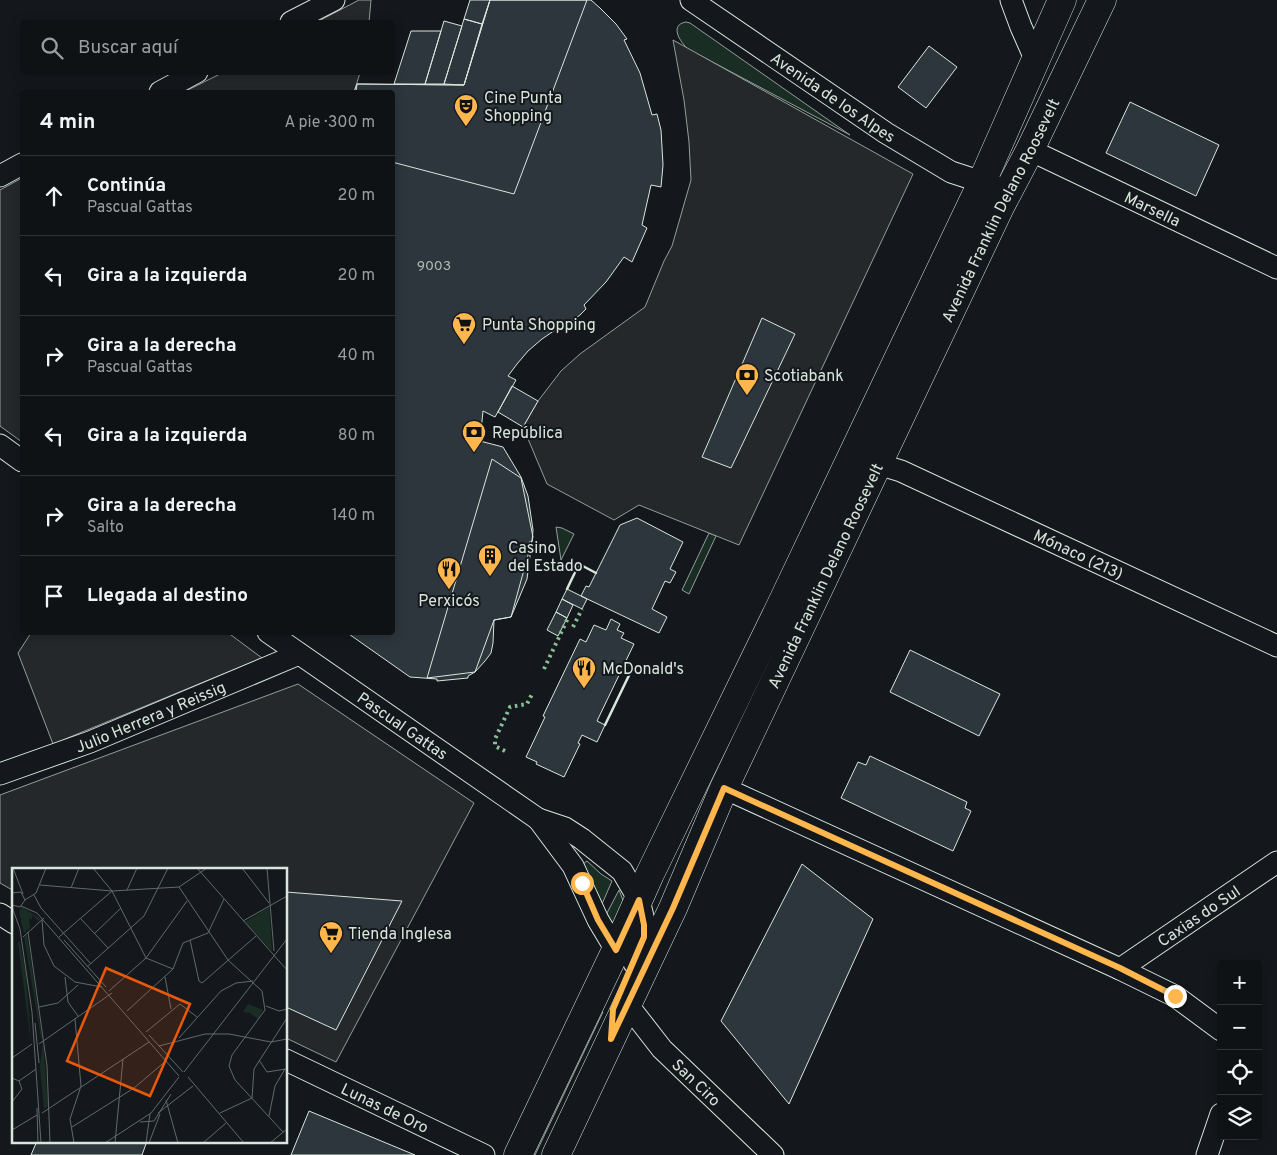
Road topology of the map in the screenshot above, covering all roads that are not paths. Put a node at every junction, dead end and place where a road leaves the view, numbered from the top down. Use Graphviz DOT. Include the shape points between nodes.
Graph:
graph roads {
  1 [pos="334,0"];
  2 [pos="691,0"];
  3 [pos="1011,0"];
  4 [pos="1062,0"];
  5 [pos="1102,0"];
  6 [pos="295,20"];
  7 [pos="1036,61"];
  8 [pos="191,75"];
  9 [pos="164,90"];
  10 [pos="1030,150"];
  11 [pos="20,165"];
  12 [pos="0,176"];
  13 [pos="982,182"];
  14 [pos="1008,190"];
  15 [pos="1277,268"];
  16 [pos="0,446"];
  17 [pos="20,460"];
  18 [pos="878,464"];
  19 [pos="272,635"];
  20 [pos="1277,646"];
  21 [pos="298,654"];
  22 [pos="0,774"];
  23 [pos="724,788"];
  24 [pos="538,819"];
  25 [pos="1277,862"];
  26 [pos="639,900"];
  27 [pos="0,914"];
  28 [pos="12,922"];
  29 [pos="616,950"];
  30 [pos="1120,968"];
  31 [pos="628,1004"];
  32 [pos="1217,1027"];
  33 [pos="611,1039"];
  34 [pos="288,1061"];
  35 [pos="1217,1126"];
  36 [pos="484,1155"];
  37 [pos="518,1155"];
  38 [pos="556,1155"];
  39 [pos="773,1155"];
  40 [pos="1207,1155"];
  1 -- 6 [label="street"];
  2 -- 13 [label="street, Avenida de los Alpes" via="886,133 951,172"];
  3 -- 7 [label="street"];
  4 -- 7 [label="main road, Avenida Franklin Delano Roosevelt"];
  5 -- 10 [label="main road, Avenida Franklin Delano Roosevelt"];
  7 -- 13 [label="main road, Avenida Franklin Delano Roosevelt"];
  8 -- 9 [label="street"];
  10 -- 14 [label="main road, Avenida Franklin Delano Roosevelt"];
  10 -- 15 [label="street, Marsella"];
  11 -- 12 [label="street"];
  13 -- 14 [label="street, Avenida de los Alpes"];
  13 -- 26 [label="main road, Avenida Franklin Delano Roosevelt"];
  14 -- 18 [label="main road, Avenida Franklin Delano Roosevelt"];
  16 -- 17 [label="street"];
  18 -- 20 [label="street, Mónaco (213)" via="901,471"];
  18 -- 23 [label="main road, Avenida Franklin Delano Roosevelt"];
  19 -- 21 [label="street, Pascual Gattas"];
  21 -- 22 [label="street, Julio Herrera y Reissig" via="90,742"];
  21 -- 24 [label="street, Pascual Gattas"];
  23 -- 30 [label="street"];
  23 -- 31 [label="main road, Avenida Franklin Delano Roosevelt"];
  24 -- 26 [label="street, Pascual Gattas" via="565,828 622,871"];
  24 -- 29 [label="street, Pascual Gattas" via="573,866"];
  25 -- 30 [label="street, Caxias do Sul"];
  26 -- 29 [label="main road, Avenida Franklin Delano Roosevelt"];
  26 -- 33 [label="street, Pascual Gattas" via="644,937 613,1009"];
  27 -- 28 [label="street"];
  29 -- 37 [label="main road, Avenida Franklin Delano Roosevelt"];
  30 -- 32 [label="street" via="1175,996"];
  31 -- 33 [label="main road, Avenida Franklin Delano Roosevelt"];
  31 -- 39 [label="street, San Ciro" via="662,1049"];
  33 -- 38 [label="main road, Avenida Franklin Delano Roosevelt"];
  34 -- 36 [label="street, Lunas de Oro"];
  35 -- 40 [label="street"];
}
